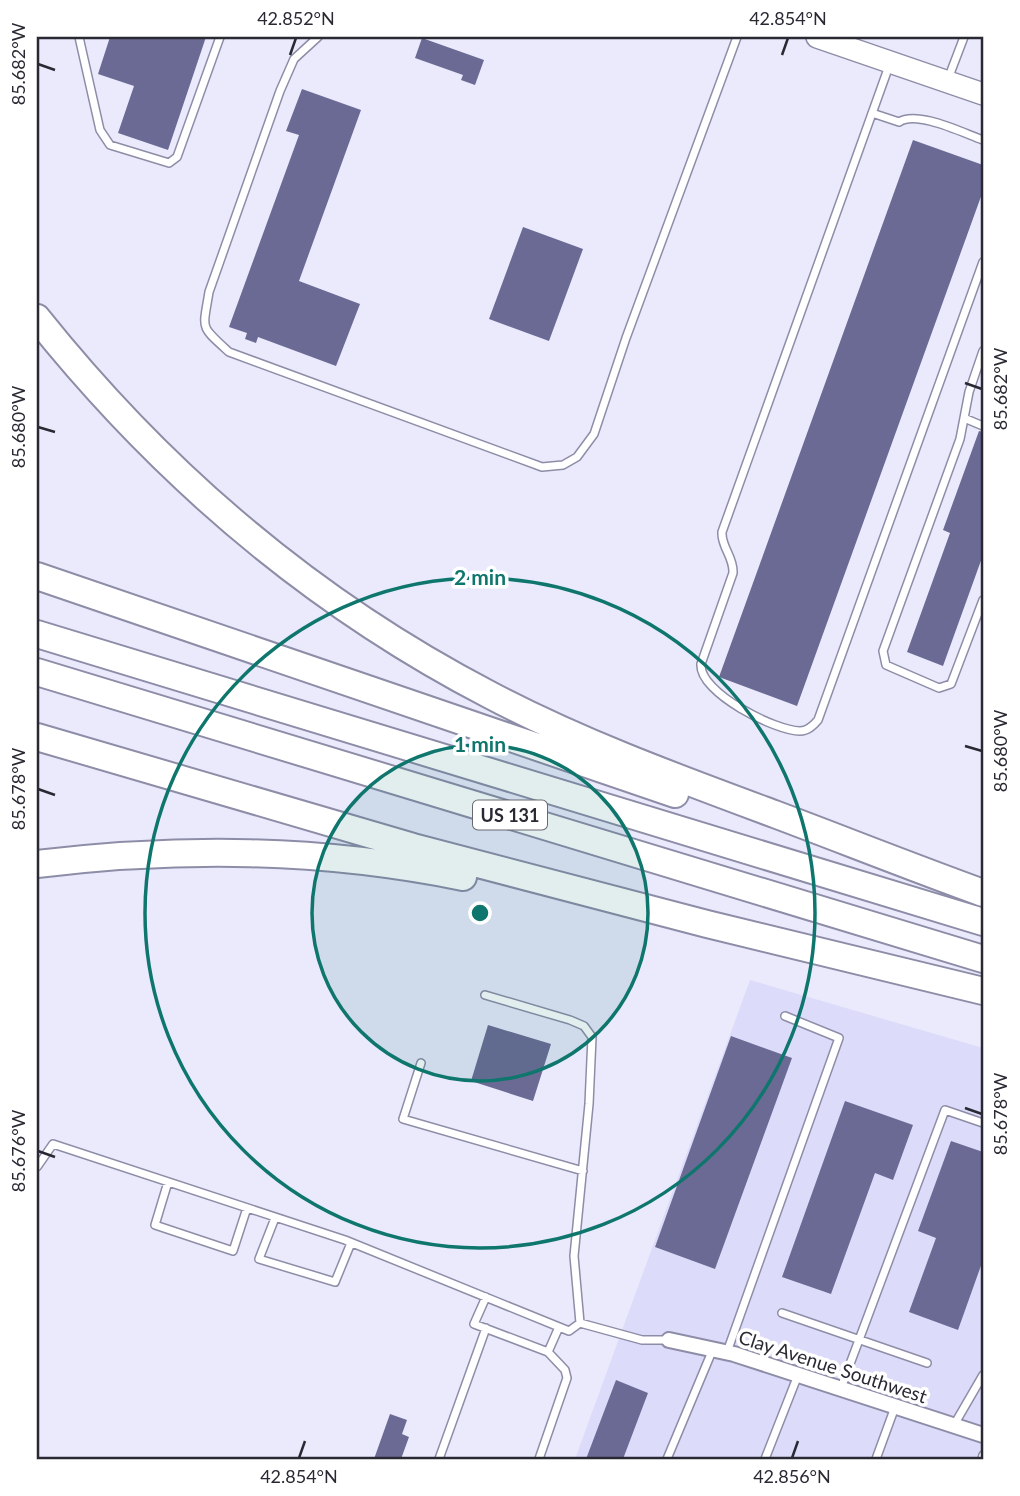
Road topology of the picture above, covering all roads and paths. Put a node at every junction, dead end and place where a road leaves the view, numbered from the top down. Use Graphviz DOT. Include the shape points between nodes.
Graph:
graph roads {
  1 [pos="79,37"];
  2 [pos="219,37"];
  3 [pos="318,37"];
  4 [pos="737,37"];
  5 [pos="817,37"];
  6 [pos="964,37"];
  7 [pos="890,62"];
  8 [pos="947,81"];
  9 [pos="983,94"];
  10 [pos="872,113"];
  11 [pos="983,140"];
  12 [pos="983,262"];
  13 [pos="37,318"];
  14 [pos="983,351"];
  15 [pos="964,418"];
  16 [pos="983,425"];
  17 [pos="37,576"];
  18 [pos="983,600"];
  19 [pos="37,634"];
  20 [pos="37,672"];
  21 [pos="37,737"];
  22 [pos="37,864"];
  23 [pos="954,882"];
  24 [pos="983,893"];
  25 [pos="983,922"];
  26 [pos="707,924"];
  27 [pos="983,959"];
  28 [pos="983,991"];
  29 [pos="485,995"];
  30 [pos="785,1016"];
  31 [pos="421,1063"];
  32 [pos="983,1123"];
  33 [pos="37,1167"];
  34 [pos="583,1171"];
  35 [pos="168,1182"];
  36 [pos="247,1208"];
  37 [pos="275,1218"];
  38 [pos="351,1243"];
  39 [pos="486,1297"];
  40 [pos="782,1313"];
  41 [pos="580,1323"];
  42 [pos="559,1327"];
  43 [pos="486,1328"];
  44 [pos="669,1340"];
  45 [pos="859,1342"];
  46 [pos="720,1350"];
  47 [pos="548,1352"];
  48 [pos="927,1363"];
  49 [pos="799,1375"];
  50 [pos="983,1375"];
  51 [pos="841,1388"];
  52 [pos="895,1406"];
  53 [pos="954,1425"];
  54 [pos="983,1435"];
  55 [pos="439,1459"];
  56 [pos="539,1459"];
  57 [pos="667,1459"];
  58 [pos="765,1459"];
  59 [pos="876,1459"];
  1 -- 2 [label="lane" via="100,130 110,145 169,163 177,157"];
  3 -- 4 [label="lane" via="294,59 280,92 209,292 204,326 229,352 542,467 563,465 577,457 594,434"];
  5 -- 7 [label="main road"];
  6 -- 8 [label="lane"];
  7 -- 8 [label="main road"];
  7 -- 10 [label="lane"];
  8 -- 9 [label="main road"];
  10 -- 11 [label="lane" via="899,122 918,118"];
  10 -- 12 [label="lane" via="722,532 733,573 701,673 716,692 748,713 800,731 818,720"];
  13 -- 23 [label="highway" via="82,374 178,472 280,561 382,632 490,695 564,730 674,777"];
  14 -- 15 [label="lane"];
  15 -- 16 [label="lane"];
  15 -- 18 [label="lane" via="883,651 886,665 939,688 951,684"];
  17 -- 23 [label="highway" via="641,782"];
  19 -- 25 [label="highway, US 131"];
  20 -- 27 [label="highway, US 131"];
  21 -- 26 [label="highway" via="343,828"];
  22 -- 26 [label="highway" via="184,852 305,854 440,872"];
  23 -- 24 [label="highway"];
  26 -- 28 [label="highway"];
  29 -- 34 [label="lane" via="570,1020 584,1026 592,1037"];
  30 -- 46 [label="lane" via="839,1038"];
  31 -- 34 [label="lane" via="403,1119"];
  32 -- 45 [label="lane" via="945,1110"];
  33 -- 35 [label="lane" via="53,1144"];
  34 -- 41 [label="lane" via="574,1256"];
  35 -- 36 [label="lane"];
  35 -- 36 [label="lane" via="155,1225 233,1251"];
  36 -- 37 [label="lane"];
  37 -- 38 [label="lane"];
  37 -- 38 [label="lane" via="259,1259 335,1282"];
  38 -- 39 [label="lane"];
  39 -- 42 [label="lane"];
  39 -- 43 [label="lane" via="474,1324"];
  40 -- 45 [label="lane"];
  41 -- 42 [label="lane" via="569,1331"];
  41 -- 44 [label="lane" via="642,1340"];
  42 -- 47 [label="lane"];
  43 -- 47 [label="lane"];
  43 -- 55 [label="lane"];
  44 -- 46 [label="street, Clay Avenue Southwest"];
  45 -- 48 [label="lane"];
  45 -- 51 [label="lane"];
  46 -- 49 [label="street, Clay Avenue Southwest"];
  46 -- 57 [label="lane"];
  47 -- 56 [label="lane" via="567,1378"];
  49 -- 51 [label="street, Clay Avenue Southwest"];
  49 -- 58 [label="lane"];
  50 -- 53 [label="lane"];
  51 -- 52 [label="street, Clay Avenue Southwest"];
  52 -- 53 [label="street, Clay Avenue Southwest"];
  52 -- 59 [label="lane"];
  53 -- 54 [label="street, Clay Avenue Southwest"];
}
